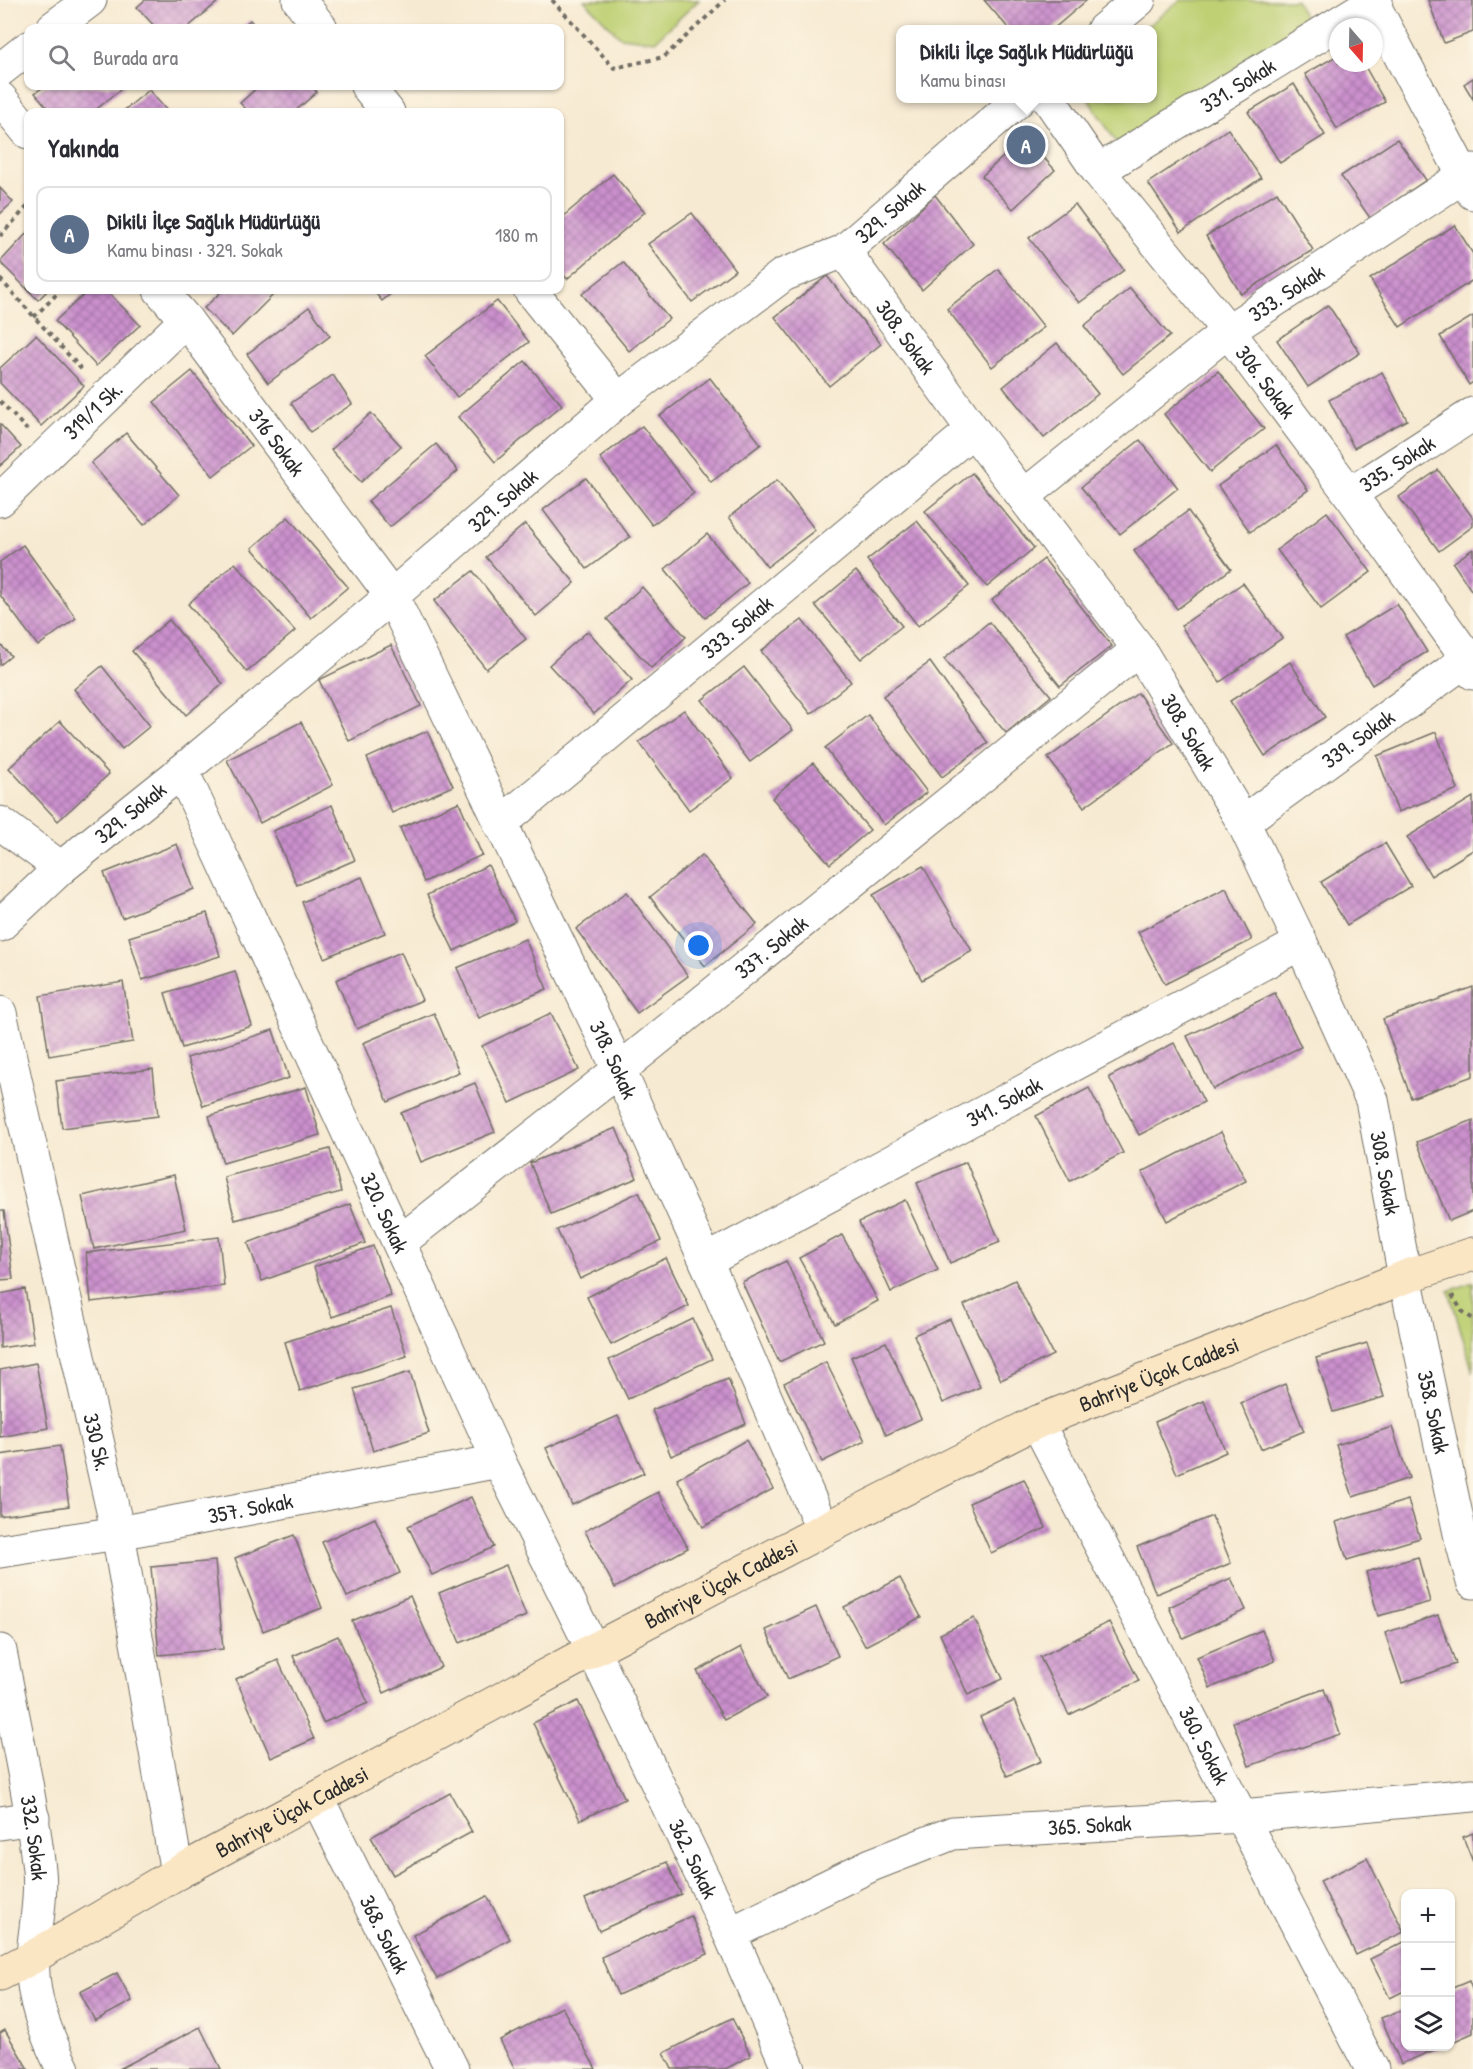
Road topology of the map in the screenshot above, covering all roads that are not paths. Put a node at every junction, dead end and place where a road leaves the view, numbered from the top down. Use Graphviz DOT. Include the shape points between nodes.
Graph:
graph roads {
  1 [pos="90,0"];
  2 [pos="298,0"];
  3 [pos="1139,0"];
  4 [pos="1373,1"];
  5 [pos="58,24"];
  6 [pos="318,24"];
  7 [pos="1110,25"];
  8 [pos="24,51"];
  9 [pos="0,70"];
  10 [pos="370,90"];
  11 [pos="0,98"];
  12 [pos="1016,103"];
  13 [pos="1051,103"];
  14 [pos="385,108"];
  15 [pos="24,127"];
  16 [pos="1098,171"];
  17 [pos="1470,179"];
  18 [pos="844,251"];
  19 [pos="163,294"];
  20 [pos="533,294"];
  21 [pos="186,320"];
  22 [pos="1228,331"];
  23 [pos="618,400"];
  24 [pos="1473,414"];
  25 [pos="973,430"];
  26 [pos="1350,494"];
  27 [pos="1024,496"];
  28 [pos="0,500"];
  29 [pos="392,596"];
  30 [pos="1139,649"];
  31 [pos="1471,662"];
  32 [pos="182,771"];
  33 [pos="1244,822"];
  34 [pos="0,823"];
  35 [pos="500,824"];
  36 [pos="61,868"];
  37 [pos="0,926"];
  38 [pos="1301,943"];
  39 [pos="0,1013"];
  40 [pos="619,1070"];
  41 [pos="400,1242"];
  42 [pos="1473,1254"];
  43 [pos="706,1261"];
  44 [pos="1405,1277"];
  45 [pos="1037,1422"];
  46 [pos="499,1461"];
  47 [pos="823,1530"];
  48 [pos="118,1533"];
  49 [pos="1467,1535"];
  50 [pos="0,1551"];
  51 [pos="1473,1582"];
  52 [pos="593,1650"];
  53 [pos="0,1651"];
  54 [pos="1473,1795"];
  55 [pos="317,1798"];
  56 [pos="1241,1816"];
  57 [pos="33,1818"];
  58 [pos="0,1823"];
  59 [pos="177,1873"];
  60 [pos="730,1934"];
  61 [pos="33,1957"];
  62 [pos="0,1974"];
  63 [pos="63,2069"];
  64 [pos="452,2069"];
  65 [pos="789,2069"];
  66 [pos="1372,2069"];
  1 -- 5 [label="street"];
  2 -- 6 [label="street"];
  3 -- 7 [label="street"];
  4 -- 16 [label="street, 331. Sokak"];
  4 -- 17 [label="street"];
  8 -- 9 [label="street"];
  10 -- 14 [label="street"];
  11 -- 15 [label="street"];
  12 -- 18 [label="street, 329. Sokak"];
  13 -- 16 [label="street, 306. Sokak"];
  16 -- 22 [label="street, 306. Sokak"];
  17 -- 22 [label="street, 333. Sokak"];
  18 -- 23 [label="street, 329. Sokak" via="783,275"];
  18 -- 25 [label="street, 308. Sokak"];
  19 -- 21 [label="street, 316 Sokak"];
  20 -- 23 [label="street"];
  21 -- 28 [label="street, 319/1 Sk."];
  21 -- 29 [label="street, 316 Sokak"];
  22 -- 26 [label="street, 306. Sokak"];
  22 -- 27 [label="street, 333. Sokak"];
  23 -- 29 [label="street, 329. Sokak"];
  24 -- 26 [label="street, 335. Sokak"];
  25 -- 27 [label="street, 308. Sokak"];
  25 -- 35 [label="street, 333. Sokak"];
  26 -- 31 [label="street, 306. Sokak"];
  27 -- 30 [label="street, 308. Sokak"];
  29 -- 32 [label="street, 329. Sokak"];
  29 -- 35 [label="street, 318. Sokak"];
  30 -- 33 [label="street, 308. Sokak"];
  30 -- 40 [label="street, 337. Sokak"];
  31 -- 33 [label="street, 339. Sokak"];
  32 -- 36 [label="street, 329. Sokak"];
  32 -- 41 [label="street, 320. Sokak"];
  33 -- 38 [label="street, 308. Sokak"];
  34 -- 36 [label="street"];
  35 -- 40 [label="street, 318. Sokak"];
  36 -- 37 [label="street, 329. Sokak"];
  38 -- 43 [label="street, 341. Sokak"];
  38 -- 44 [label="street, 308. Sokak" via="1372,1100"];
  39 -- 48 [label="street, 330 Sk."];
  40 -- 41 [label="street, 337. Sokak"];
  40 -- 43 [label="street, 318. Sokak"];
  41 -- 46 [label="street, 320. Sokak"];
  42 -- 44 [label="street, Bahriye Üçok Caddesi"];
  43 -- 47 [label="street, 318. Sokak"];
  44 -- 45 [label="street, Bahriye Üçok Caddesi"];
  44 -- 49 [label="street, 358. Sokak"];
  45 -- 47 [label="street, Bahriye Üçok Caddesi"];
  45 -- 56 [label="street, 360. Sokak"];
  46 -- 48 [label="street, 357. Sokak"];
  46 -- 52 [label="street, 320. Sokak"];
  47 -- 52 [label="street, Bahriye Üçok Caddesi"];
  48 -- 50 [label="street, 357. Sokak"];
  48 -- 59 [label="street, 330 Sk."];
  49 -- 51 [label="street, 358. Sokak"];
  52 -- 55 [label="street, Bahriye Üçok Caddesi"];
  52 -- 60 [label="street, 362. Sokak"];
  53 -- 57 [label="street, 332. Sokak"];
  54 -- 56 [label="street, 365. Sokak"];
  55 -- 59 [label="street, Bahriye Üçok Caddesi"];
  55 -- 64 [label="street, 368. Sokak"];
  56 -- 60 [label="street, 365. Sokak" via="953,1833 871,1864"];
  56 -- 66 [label="street, 360. Sokak"];
  57 -- 58 [label="street"];
  57 -- 61 [label="street, 332. Sokak" via="39,1874"];
  59 -- 61 [label="street, Bahriye Üçok Caddesi"];
  60 -- 65 [label="street, 362. Sokak"];
  61 -- 62 [label="street, Bahriye Üçok Caddesi"];
  61 -- 63 [label="street, 332. Sokak" via="39,2010"];
}
